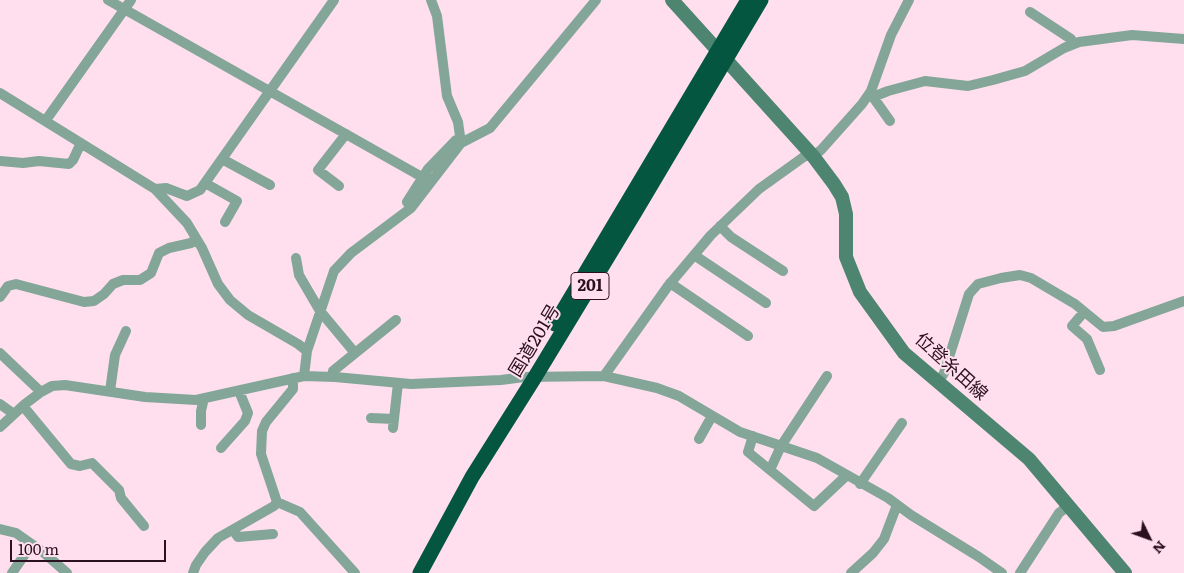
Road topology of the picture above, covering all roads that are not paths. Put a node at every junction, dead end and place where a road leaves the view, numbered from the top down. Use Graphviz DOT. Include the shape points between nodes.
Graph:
graph roads {
  1 [pos="108,0"];
  2 [pos="131,0"];
  3 [pos="334,0"];
  4 [pos="431,0"];
  5 [pos="596,0"];
  6 [pos="672,0"];
  7 [pos="748,0"];
  8 [pos="761,0"];
  9 [pos="909,0"];
  10 [pos="124,9"];
  11 [pos="1030,12"];
  12 [pos="1184,39"];
  13 [pos="1074,44"];
  14 [pos="721,56"];
  15 [pos="271,90"];
  16 [pos="0,93"];
  17 [pos="870,96"];
  18 [pos="46,120"];
  19 [pos="890,121"];
  20 [pos="346,134"];
  21 [pos="460,140"];
  22 [pos="81,144"];
  23 [pos="813,156"];
  24 [pos="222,159"];
  25 [pos="0,161"];
  26 [pos="422,177"];
  27 [pos="205,183"];
  28 [pos="270,185"];
  29 [pos="339,186"];
  30 [pos="155,188"];
  31 [pos="411,208"];
  32 [pos="225,222"];
  33 [pos="720,226"];
  34 [pos="196,239"];
  35 [pos="694,255"];
  36 [pos="296,258"];
  37 [pos="783,271"];
  38 [pos="670,283"];
  39 [pos="0,297"];
  40 [pos="1184,301"];
  41 [pos="766,303"];
  42 [pos="320,311"];
  43 [pos="1084,312"];
  44 [pos="396,320"];
  45 [pos="126,331"];
  46 [pos="748,336"];
  47 [pos="306,351"];
  48 [pos="0,353"];
  49 [pos="355,353"];
  50 [pos="1100,370"];
  51 [pos="332,376"];
  52 [pos="604,376"];
  53 [pos="827,376"];
  54 [pos="298,377"];
  55 [pos="529,377"];
  56 [pos="398,383"];
  57 [pos="938,383"];
  58 [pos="110,391"];
  59 [pos="239,391"];
  60 [pos="41,392"];
  61 [pos="204,398"];
  62 [pos="0,404"];
  63 [pos="23,406"];
  64 [pos="14,414"];
  65 [pos="712,416"];
  66 [pos="371,418"];
  67 [pos="902,424"];
  68 [pos="201,425"];
  69 [pos="0,427"];
  70 [pos="753,436"];
  71 [pos="699,439"];
  72 [pos="781,446"];
  73 [pos="221,448"];
  74 [pos="770,470"];
  75 [pos="846,476"];
  76 [pos="860,484"];
  77 [pos="277,502"];
  78 [pos="897,505"];
  79 [pos="1068,506"];
  80 [pos="144,526"];
  81 [pos="0,529"];
  82 [pos="233,530"];
  83 [pos="273,534"];
  84 [pos="32,544"];
  85 [pos="12,573"];
  86 [pos="67,573"];
  87 [pos="193,573"];
  88 [pos="355,573"];
  89 [pos="410,573"];
  90 [pos="420,573"];
  91 [pos="851,573"];
  92 [pos="1002,573"];
  93 [pos="1020,573"];
  94 [pos="1125,573"];
  1 -- 10 [label="street"];
  2 -- 10 [label="street"];
  3 -- 15 [label="street"];
  4 -- 21 [label="street" via="437,16 446,96 458,122"];
  5 -- 21 [label="street" via="490,128"];
  6 -- 14 [label="main road, 位登糸田線"];
  7 -- 14 [label="highway, 国道201号 / 201"];
  8 -- 14 [label="highway, 国道201号 / 201"];
  9 -- 17 [label="street" via="891,35"];
  10 -- 15 [label="street"];
  10 -- 18 [label="street"];
  11 -- 13 [label="street"];
  12 -- 13 [label="street" via="1132,35"];
  13 -- 17 [label="street" via="1025,71 993,80 968,86 925,81"];
  14 -- 23 [label="main road, 位登糸田線"];
  14 -- 55 [label="highway, 国道201号 / 201"];
  15 -- 20 [label="street"];
  15 -- 24 [label="street"];
  16 -- 18 [label="street"];
  17 -- 19 [label="street"];
  17 -- 23 [label="street"];
  18 -- 22 [label="street"];
  20 -- 26 [label="street"];
  20 -- 29 [label="street" via="318,170"];
  21 -- 26 [label="street"];
  21 -- 31 [label="street"];
  22 -- 25 [label="street" via="68,164"];
  22 -- 30 [label="street"];
  23 -- 33 [label="street" via="806,156 759,189"];
  23 -- 57 [label="main road, 位登糸田線" via="842,198 846,214 846,257 860,292 904,353"];
  24 -- 27 [label="street"];
  24 -- 28 [label="street"];
  26 -- 31 [label="street" via="407,202"];
  27 -- 30 [label="street" via="200,190 187,196 166,188"];
  27 -- 32 [label="street" via="237,201"];
  30 -- 34 [label="street" via="180,214"];
  31 -- 42 [label="street" via="351,253 334,271"];
  33 -- 35 [label="street"];
  33 -- 37 [label="street" via="731,237"];
  34 -- 39 [label="street" via="191,244 159,253 151,274 140,280 113,284 94,301 84,302 16,284 8,286"];
  34 -- 47 [label="street" via="218,284 230,300"];
  35 -- 38 [label="street"];
  35 -- 41 [label="street"];
  36 -- 42 [label="street" via="299,275"];
  38 -- 46 [label="street"];
  38 -- 52 [label="street"];
  40 -- 43 [label="street" via="1114,326 1103,327"];
  42 -- 47 [label="street"];
  42 -- 49 [label="street"];
  43 -- 50 [label="street" via="1072,326 1088,339"];
  43 -- 57 [label="street" via="1032,278 1020,275 978,284 968,294"];
  44 -- 49 [label="street"];
  45 -- 58 [label="street" via="115,355"];
  47 -- 54 [label="street"];
  48 -- 60 [label="street"];
  49 -- 51 [label="street" via="333,371"];
  51 -- 54 [label="street"];
  51 -- 56 [label="street"];
  52 -- 55 [label="street"];
  52 -- 65 [label="street" via="679,396"];
  53 -- 72 [label="street"];
  54 -- 59 [label="street"];
  54 -- 77 [label="street" via="262,432 261,454"];
  55 -- 56 [label="street"];
  55 -- 89 [label="highway, 国道201号 / 201" via="463,472"];
  55 -- 90 [label="highway, 国道201号 / 201"];
  56 -- 66 [label="street" via="393,423"];
  57 -- 79 [label="main road, 位登糸田線" via="1028,459"];
  58 -- 60 [label="street" via="66,385 52,386"];
  58 -- 61 [label="street" via="145,397"];
  59 -- 61 [label="street"];
  59 -- 73 [label="street" via="248,413 245,421"];
  60 -- 63 [label="street"];
  61 -- 68 [label="street"];
  62 -- 64 [label="street"];
  63 -- 64 [label="street"];
  63 -- 80 [label="street" via="70,464 92,463 119,490 121,498"];
  64 -- 69 [label="street"];
  65 -- 70 [label="street"];
  65 -- 71 [label="street"];
  67 -- 76 [label="street"];
  70 -- 72 [label="street"];
  70 -- 74 [label="street" via="748,452"];
  72 -- 74 [label="street"];
  72 -- 75 [label="street" via="817,458"];
  74 -- 75 [label="street" via="814,506"];
  75 -- 76 [label="street"];
  76 -- 78 [label="street"];
  77 -- 82 [label="street"];
  77 -- 88 [label="street" via="300,512"];
  78 -- 91 [label="street" via="884,539"];
  78 -- 92 [label="street"];
  79 -- 93 [label="street" via="1059,513"];
  79 -- 94 [label="main road, 位登糸田線"];
  81 -- 84 [label="street" via="16,533"];
  82 -- 83 [label="street" via="238,537"];
  82 -- 87 [label="street" via="218,538 204,552"];
  84 -- 85 [label="street"];
  84 -- 86 [label="street"];
}
